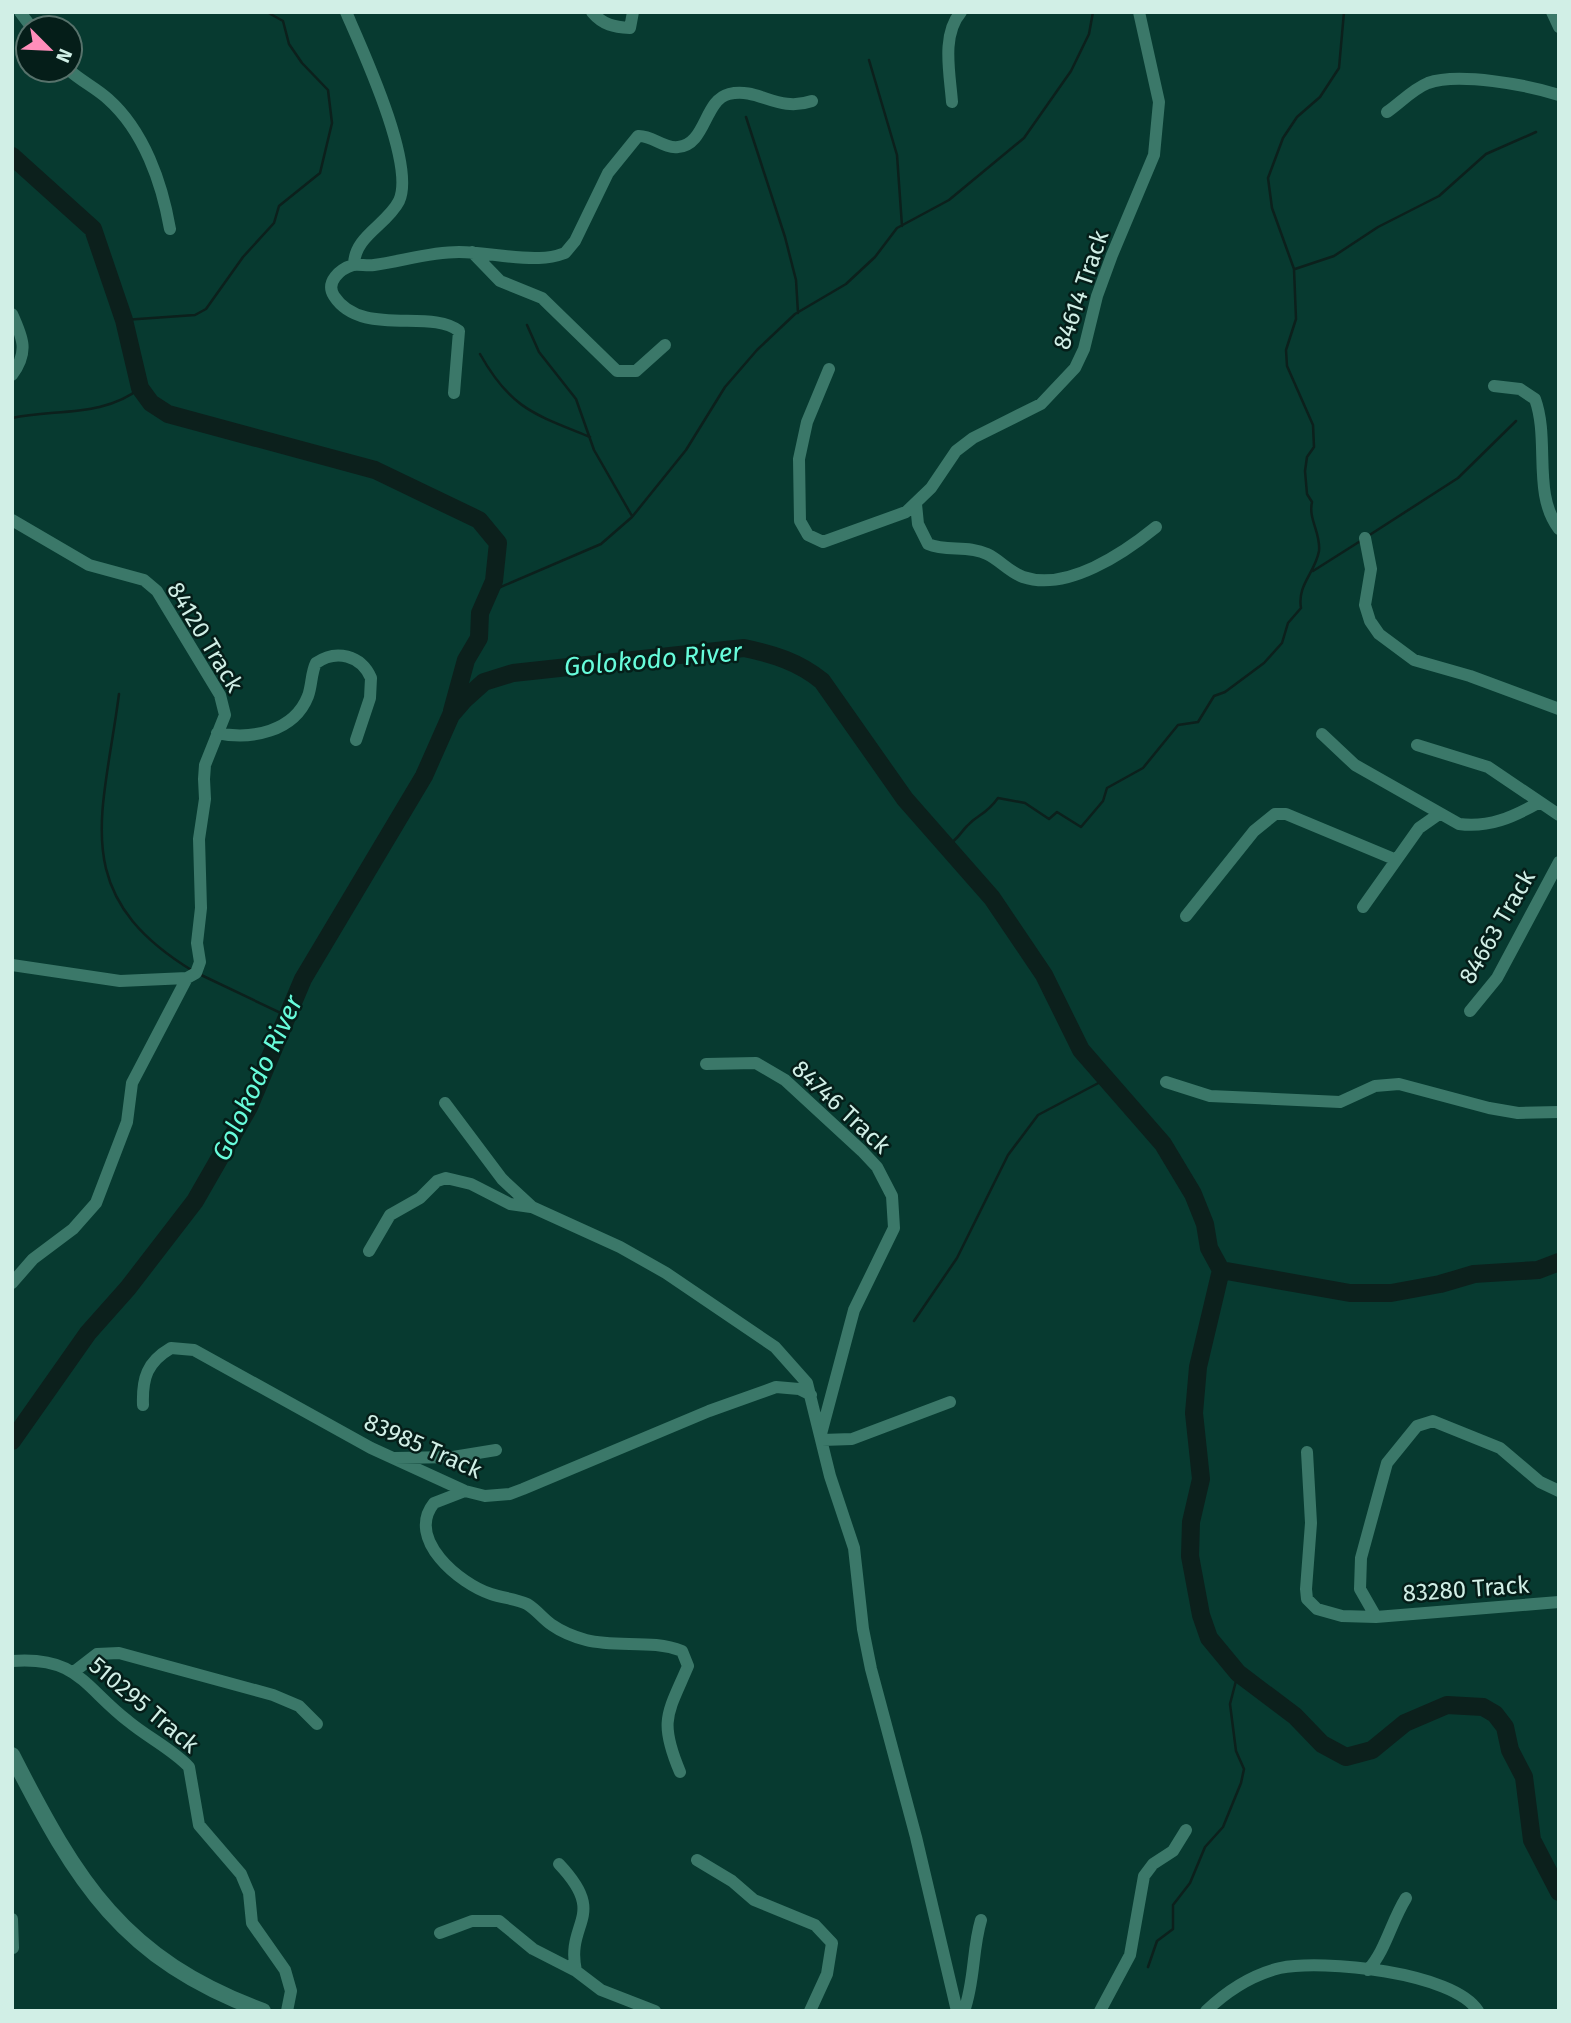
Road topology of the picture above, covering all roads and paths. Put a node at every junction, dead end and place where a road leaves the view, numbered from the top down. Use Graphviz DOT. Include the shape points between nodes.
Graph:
graph roads {
  1 [pos="346,12"];
  2 [pos="592,12"];
  3 [pos="633,12"];
  4 [pos="961,12"];
  5 [pos="1139,12"];
  6 [pos="1552,12"];
  7 [pos="1559,27"];
  8 [pos="84,81"];
  9 [pos="1559,96"];
  10 [pos="812,101"];
  11 [pos="952,102"];
  12 [pos="1387,112"];
  13 [pos="170,229"];
  14 [pos="471,252"];
  15 [pos="354,265"];
  16 [pos="12,314"];
  17 [pos="665,345"];
  18 [pos="830,369"];
  19 [pos="12,374"];
  20 [pos="1494,386"];
  21 [pos="454,393"];
  22 [pos="915,504"];
  23 [pos="12,520"];
  24 [pos="1156,527"];
  25 [pos="1559,529"];
  26 [pos="1365,538"];
  27 [pos="1559,709"];
  28 [pos="217,733"];
  29 [pos="1322,734"];
  30 [pos="356,740"];
  31 [pos="1417,745"];
  32 [pos="1538,803"];
  33 [pos="1439,814"];
  34 [pos="1559,815"];
  35 [pos="1394,859"];
  36 [pos="1559,862"];
  37 [pos="1363,907"];
  38 [pos="1186,916"];
  39 [pos="12,965"];
  40 [pos="187,978"];
  41 [pos="1470,1011"];
  42 [pos="706,1064"];
  43 [pos="1166,1082"];
  44 [pos="446,1103"];
  45 [pos="1559,1112"];
  46 [pos="532,1207"];
  47 [pos="369,1251"];
  48 [pos="12,1283"];
  49 [pos="811,1395"];
  50 [pos="950,1402"];
  51 [pos="144,1405"];
  52 [pos="822,1437"];
  53 [pos="496,1450"];
  54 [pos="1307,1452"];
  55 [pos="391,1458"];
  56 [pos="465,1491"];
  57 [pos="1559,1491"];
  58 [pos="1559,1602"];
  59 [pos="1376,1616"];
  60 [pos="12,1661"];
  61 [pos="75,1671"];
  62 [pos="317,1724"];
  63 [pos="12,1755"];
  64 [pos="680,1772"];
  65 [pos="1186,1829"];
  66 [pos="697,1860"];
  67 [pos="559,1864"];
  68 [pos="1406,1898"];
  69 [pos="12,1919"];
  70 [pos="981,1920"];
  71 [pos="440,1933"];
  72 [pos="13,1948"];
  73 [pos="1368,1970"];
  74 [pos="576,1971"];
  75 [pos="263,2011"];
  76 [pos="287,2011"];
  77 [pos="655,2011"];
  78 [pos="810,2011"];
  79 [pos="957,2011"];
  80 [pos="964,2011"];
  81 [pos="1100,2011"];
  82 [pos="1206,2011"];
  83 [pos="1478,2011"];
  1 -- 15 [label="street" via="391,126 402,183 400,199 358,247"];
  2 -- 3 [label="street" via="620,28 630,28"];
  4 -- 11 [label="street" via="951,27 949,44"];
  5 -- 22 [label="street, 84614 Track" via="1159,102 1154,155 1108,265 1080,359 1067,380 1041,404 956,451"];
  6 -- 7 [label="street"];
  8 -- 13 [label="street" via="107,98 138,135 163,192"];
  9 -- 12 [label="street" via="1508,83 1442,80 1417,88"];
  10 -- 14 [label="street" via="792,107 728,94 715,104 686,145 674,147 643,135 636,137 608,173 565,253 538,258"];
  14 -- 15 [label="street"];
  14 -- 17 [label="street" via="500,281 542,298 617,371 636,371"];
  15 -- 21 [label="street" via="337,274 331,284 333,296 347,309 365,317 443,325 459,331"];
  16 -- 19 [label="street" via="25,347"];
  18 -- 22 [label="street, 84614 Track" via="807,422 799,459 804,530 818,541 833,540 890,519"];
  20 -- 25 [label="street" via="1520,390 1535,399 1542,427 1547,506"];
  22 -- 24 [label="street" via="928,544 987,554 1032,580 1073,575 1098,565 1123,553"];
  23 -- 28 [label="street, 84120 Track" via="89,565 144,580 157,591 225,705"];
  26 -- 27 [label="street" via="1371,569 1365,605 1379,634 1414,660"];
  28 -- 30 [label="street" via="239,738 278,727 303,705 316,663 341,655 356,659 371,678 370,698"];
  28 -- 40 [label="street, 84120 Track" via="205,765 199,839 200,962 196,973"];
  29 -- 33 [label="street" via="1355,765"];
  31 -- 32 [label="street" via="1488,767"];
  32 -- 33 [label="street" via="1515,816 1474,826"];
  32 -- 34 [label="street"];
  33 -- 35 [label="street" via="1419,828"];
  35 -- 37 [label="street"];
  35 -- 38 [label="street" via="1286,814 1275,814 1254,831"];
  36 -- 41 [label="street, 84663 Track" via="1497,978"];
  39 -- 40 [label="street" via="120,981"];
  40 -- 48 [label="street, 84120 Track" via="132,1083 127,1122 96,1203"];
  42 -- 52 [label="street, 84746 Track" via="756,1063 785,1080 869,1159 892,1196 894,1228 854,1310"];
  43 -- 45 [label="street" via="1223,1097 1340,1102 1391,1084 1518,1113"];
  44 -- 46 [label="street" via="502,1179"];
  46 -- 47 [label="street" via="510,1204 471,1184 446,1178 421,1198 397,1209"];
  46 -- 49 [label="street" via="620,1247 714,1304 775,1348 807,1383"];
  49 -- 52 [label="street"];
  49 -- 56 [label="street, 83985 Track" via="788,1386 776,1387 510,1494"];
  50 -- 52 [label="street" via="852,1440"];
  51 -- 55 [label="street, 83985 Track" via="146,1371 161,1354 181,1347 227,1367"];
  52 -- 79 [label="street" via="854,1548 869,1658"];
  53 -- 55 [label="street" via="453,1457"];
  54 -- 59 [label="street, 83280 Track" via="1311,1522 1307,1599 1325,1613"];
  55 -- 56 [label="street, 83985 Track"];
  56 -- 64 [label="street" via="434,1503 426,1520 428,1537 456,1575 491,1594 528,1605 571,1635 682,1651 688,1666 667,1718 667,1736"];
  57 -- 59 [label="street" via="1540,1482 1500,1448 1433,1421 1417,1426 1387,1463 1362,1558 1360,1589"];
  58 -- 59 [label="street, 83280 Track"];
  60 -- 61 [label="street, 510295 Track" via="45,1662"];
  61 -- 62 [label="street" via="97,1654 119,1653 273,1695 299,1706"];
  61 -- 76 [label="street, 510295 Track" via="127,1721 189,1767 199,1825 241,1874 249,1893 252,1923 285,1970 291,1991"];
  63 -- 75 [label="street" via="66,1856 120,1923 198,1982"];
  65 -- 81 [label="street" via="1173,1851 1144,1876 1129,1955"];
  66 -- 78 [label="street" via="754,1900 815,1925 832,1943 827,1974"];
  67 -- 74 [label="street" via="585,1902 574,1951"];
  68 -- 73 [label="street" via="1379,1958"];
  69 -- 72 [label="street"];
  70 -- 80 [label="street"];
  71 -- 74 [label="street" via="492,1919 533,1949"];
  73 -- 82 [label="street" via="1304,1965 1282,1968 1239,1984"];
  73 -- 83 [label="street" via="1450,1988 1474,2003"];
  74 -- 77 [label="street" via="613,1996"];
}
